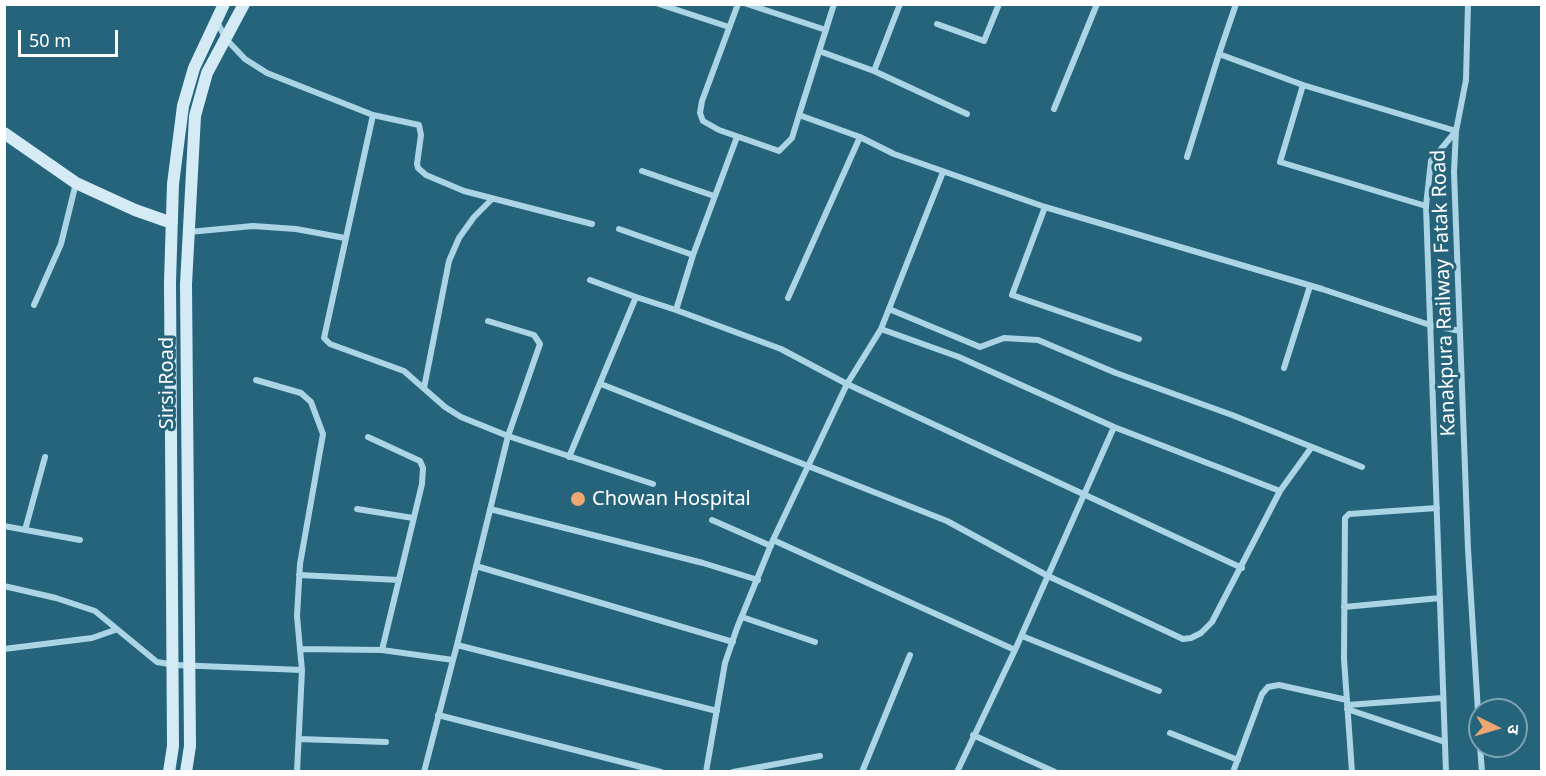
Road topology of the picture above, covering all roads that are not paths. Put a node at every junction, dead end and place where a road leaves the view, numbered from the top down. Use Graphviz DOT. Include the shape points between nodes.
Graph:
graph roads {
  1 [pos="224,4"];
  2 [pos="244,4"];
  3 [pos="659,4"];
  4 [pos="738,4"];
  5 [pos="747,4"];
  6 [pos="834,4"];
  7 [pos="900,4"];
  8 [pos="999,4"];
  9 [pos="1096,4"];
  10 [pos="1236,4"];
  11 [pos="1468,4"];
  12 [pos="217,21"];
  13 [pos="937,24"];
  14 [pos="729,27"];
  15 [pos="826,30"];
  16 [pos="225,39"];
  17 [pos="819,51"];
  18 [pos="1219,54"];
  19 [pos="874,71"];
  20 [pos="1303,85"];
  21 [pos="1054,109"];
  22 [pos="967,114"];
  23 [pos="374,115"];
  24 [pos="799,115"];
  25 [pos="1456,131"];
  26 [pos="4,133"];
  27 [pos="737,137"];
  28 [pos="860,137"];
  29 [pos="1186,158"];
  30 [pos="642,171"];
  31 [pos="943,172"];
  32 [pos="76,183"];
  33 [pos="714,196"];
  34 [pos="492,199"];
  35 [pos="1426,206"];
  36 [pos="1044,207"];
  37 [pos="172,223"];
  38 [pos="592,224"];
  39 [pos="619,229"];
  40 [pos="188,232"];
  41 [pos="345,238"];
  42 [pos="693,255"];
  43 [pos="590,280"];
  44 [pos="1310,286"];
  45 [pos="636,297"];
  46 [pos="788,298"];
  47 [pos="34,306"];
  48 [pos="889,309"];
  49 [pos="676,310"];
  50 [pos="488,321"];
  51 [pos="1430,325"];
  52 [pos="881,329"];
  53 [pos="1460,331"];
  54 [pos="1139,339"];
  55 [pos="1284,368"];
  56 [pos="256,380"];
  57 [pos="601,384"];
  58 [pos="847,384"];
  59 [pos="424,388"];
  60 [pos="1114,427"];
  61 [pos="508,436"];
  62 [pos="368,437"];
  63 [pos="1311,448"];
  64 [pos="45,457"];
  65 [pos="569,457"];
  66 [pos="809,465"];
  67 [pos="1362,467"];
  68 [pos="653,484"];
  69 [pos="1280,491"];
  70 [pos="1085,497"];
  71 [pos="1437,508"];
  72 [pos="357,509"];
  73 [pos="490,509"];
  74 [pos="413,518"];
  75 [pos="712,520"];
  76 [pos="4,526"];
  77 [pos="25,530"];
  78 [pos="80,540"];
  79 [pos="772,543"];
  80 [pos="476,566"];
  81 [pos="1242,568"];
  82 [pos="299,575"];
  83 [pos="1048,576"];
  84 [pos="399,580"];
  85 [pos="758,580"];
  86 [pos="4,586"];
  87 [pos="1440,598"];
  88 [pos="1344,607"];
  89 [pos="742,617"];
  90 [pos="115,630"];
  91 [pos="1022,636"];
  92 [pos="733,642"];
  93 [pos="815,642"];
  94 [pos="457,645"];
  95 [pos="4,649"];
  96 [pos="300,649"];
  97 [pos="382,650"];
  98 [pos="1015,650"];
  99 [pos="910,655"];
  100 [pos="453,660"];
  101 [pos="173,665"];
  102 [pos="189,666"];
  103 [pos="302,670"];
  104 [pos="1159,691"];
  105 [pos="1443,698"];
  106 [pos="1478,698"];
  107 [pos="1347,705"];
  108 [pos="717,711"];
  109 [pos="438,715"];
  110 [pos="1170,733"];
  111 [pos="973,735"];
  112 [pos="299,739"];
  113 [pos="386,741"];
  114 [pos="1444,742"];
  115 [pos="820,756"];
  116 [pos="1238,760"];
  117 [pos="169,771"];
  118 [pos="186,771"];
  119 [pos="297,771"];
  120 [pos="424,771"];
  121 [pos="661,771"];
  122 [pos="706,771"];
  123 [pos="733,771"];
  124 [pos="862,771"];
  125 [pos="957,771"];
  126 [pos="1055,771"];
  127 [pos="1233,771"];
  128 [pos="1352,771"];
  129 [pos="1446,771"];
  1 -- 12 [label="main road, Sirsi Road"];
  2 -- 16 [label="main road, Sirsi Road"];
  3 -- 14 [label="street"];
  4 -- 14 [label="street"];
  5 -- 15 [label="street"];
  6 -- 15 [label="street"];
  7 -- 19 [label="street"];
  8 -- 13 [label="street" via="984,41"];
  9 -- 21 [label="street"];
  10 -- 18 [label="street"];
  11 -- 25 [label="street" via="1465,99"];
  12 -- 16 [label="street"];
  12 -- 37 [label="main road, Sirsi Road" via="194,68 183,106"];
  14 -- 27 [label="street" via="700,113 710,126"];
  15 -- 17 [label="street"];
  16 -- 23 [label="street" via="267,73"];
  16 -- 40 [label="main road, Sirsi Road" via="207,73 195,116"];
  17 -- 19 [label="street"];
  17 -- 24 [label="street"];
  18 -- 20 [label="street"];
  18 -- 29 [label="street"];
  19 -- 22 [label="street"];
  20 -- 25 [label="street"];
  20 -- 35 [label="street" via="1280,162"];
  23 -- 34 [label="street" via="419,125 417,164 426,175"];
  23 -- 41 [label="street"];
  24 -- 27 [label="street" via="792,138 779,152"];
  24 -- 28 [label="street"];
  25 -- 35 [label="street, Kanakpura Railway Fatak Road" via="1431,161"];
  25 -- 53 [label="street, Kanakpura Railway Fatak Road"];
  26 -- 32 [label="main road"];
  27 -- 33 [label="street"];
  28 -- 31 [label="street"];
  28 -- 46 [label="street"];
  30 -- 33 [label="street"];
  31 -- 36 [label="street"];
  31 -- 48 [label="street"];
  32 -- 37 [label="main road"];
  32 -- 47 [label="street" via="58,255"];
  33 -- 42 [label="street"];
  34 -- 38 [label="street"];
  34 -- 59 [label="street" via="459,238 449,261"];
  35 -- 51 [label="street, Kanakpura Railway Fatak Road"];
  36 -- 44 [label="street"];
  36 -- 54 [label="street" via="1012,295"];
  37 -- 101 [label="main road, Sirsi Road"];
  39 -- 42 [label="street"];
  40 -- 41 [label="street" via="253,226"];
  40 -- 102 [label="main road, Sirsi Road"];
  41 -- 59 [label="street" via="324,338 330,344 404,371"];
  42 -- 49 [label="street"];
  43 -- 45 [label="street"];
  44 -- 51 [label="street"];
  44 -- 55 [label="street"];
  45 -- 49 [label="street"];
  45 -- 57 [label="street"];
  48 -- 52 [label="street"];
  48 -- 63 [label="street" via="980,347 1004,338 1038,340"];
  49 -- 58 [label="street" via="748,335"];
  50 -- 61 [label="street" via="534,334 540,344"];
  51 -- 53 [label="street"];
  51 -- 71 [label="street, Kanakpura Railway Fatak Road"];
  52 -- 58 [label="street"];
  52 -- 60 [label="street" via="959,357"];
  53 -- 106 [label="street, Kanakpura Railway Fatak Road"];
  56 -- 82 [label="street" via="301,393 310,402 323,434"];
  57 -- 65 [label="street"];
  57 -- 66 [label="street"];
  58 -- 66 [label="street"];
  58 -- 70 [label="street"];
  59 -- 61 [label="street" via="461,417"];
  60 -- 69 [label="street"];
  60 -- 70 [label="street"];
  61 -- 65 [label="street"];
  61 -- 73 [label="street"];
  62 -- 74 [label="street" via="420,461 423,475"];
  63 -- 67 [label="street"];
  63 -- 69 [label="street"];
  64 -- 77 [label="street"];
  65 -- 68 [label="street"];
  66 -- 79 [label="street"];
  66 -- 83 [label="street" via="947,521"];
  69 -- 81 [label="street"];
  70 -- 81 [label="street"];
  70 -- 83 [label="street"];
  71 -- 87 [label="street, Kanakpura Railway Fatak Road"];
  71 -- 88 [label="street" via="1349,514 1345,518"];
  72 -- 74 [label="street"];
  73 -- 80 [label="street"];
  73 -- 85 [label="street"];
  74 -- 84 [label="street"];
  75 -- 79 [label="street"];
  76 -- 77 [label="street"];
  77 -- 78 [label="street"];
  79 -- 85 [label="street"];
  79 -- 98 [label="street"];
  80 -- 92 [label="street"];
  80 -- 94 [label="street"];
  81 -- 83 [label="street" via="1212,622 1201,633 1183,639"];
  82 -- 84 [label="street"];
  82 -- 96 [label="street"];
  83 -- 91 [label="street"];
  84 -- 97 [label="street"];
  85 -- 89 [label="street"];
  86 -- 90 [label="street" via="95,611"];
  87 -- 88 [label="street"];
  87 -- 105 [label="street, Kanakpura Railway Fatak Road"];
  88 -- 107 [label="street"];
  89 -- 92 [label="street"];
  89 -- 93 [label="street"];
  90 -- 95 [label="street" via="92,638"];
  90 -- 101 [label="street" via="157,662"];
  91 -- 98 [label="street"];
  91 -- 104 [label="street"];
  92 -- 108 [label="street" via="725,663"];
  94 -- 100 [label="street"];
  94 -- 108 [label="street"];
  96 -- 97 [label="street"];
  96 -- 103 [label="street"];
  97 -- 100 [label="street"];
  98 -- 111 [label="street"];
  99 -- 124 [label="street"];
  100 -- 109 [label="street"];
  101 -- 102 [label="street"];
  101 -- 117 [label="main road, Sirsi Road" via="173,746"];
  102 -- 103 [label="street"];
  102 -- 118 [label="main road, Sirsi Road" via="190,746"];
  103 -- 112 [label="street"];
  105 -- 107 [label="street"];
  105 -- 114 [label="street, Kanakpura Railway Fatak Road"];
  107 -- 114 [label="street"];
  107 -- 116 [label="street" via="1279,685 1268,687"];
  107 -- 128 [label="street"];
  108 -- 122 [label="street"];
  109 -- 120 [label="street"];
  109 -- 121 [label="street"];
  110 -- 116 [label="street"];
  111 -- 125 [label="street"];
  111 -- 126 [label="street"];
  112 -- 113 [label="street"];
  112 -- 119 [label="street"];
  114 -- 129 [label="street, Kanakpura Railway Fatak Road"];
  115 -- 123 [label="street"];
  116 -- 127 [label="street"];
}
